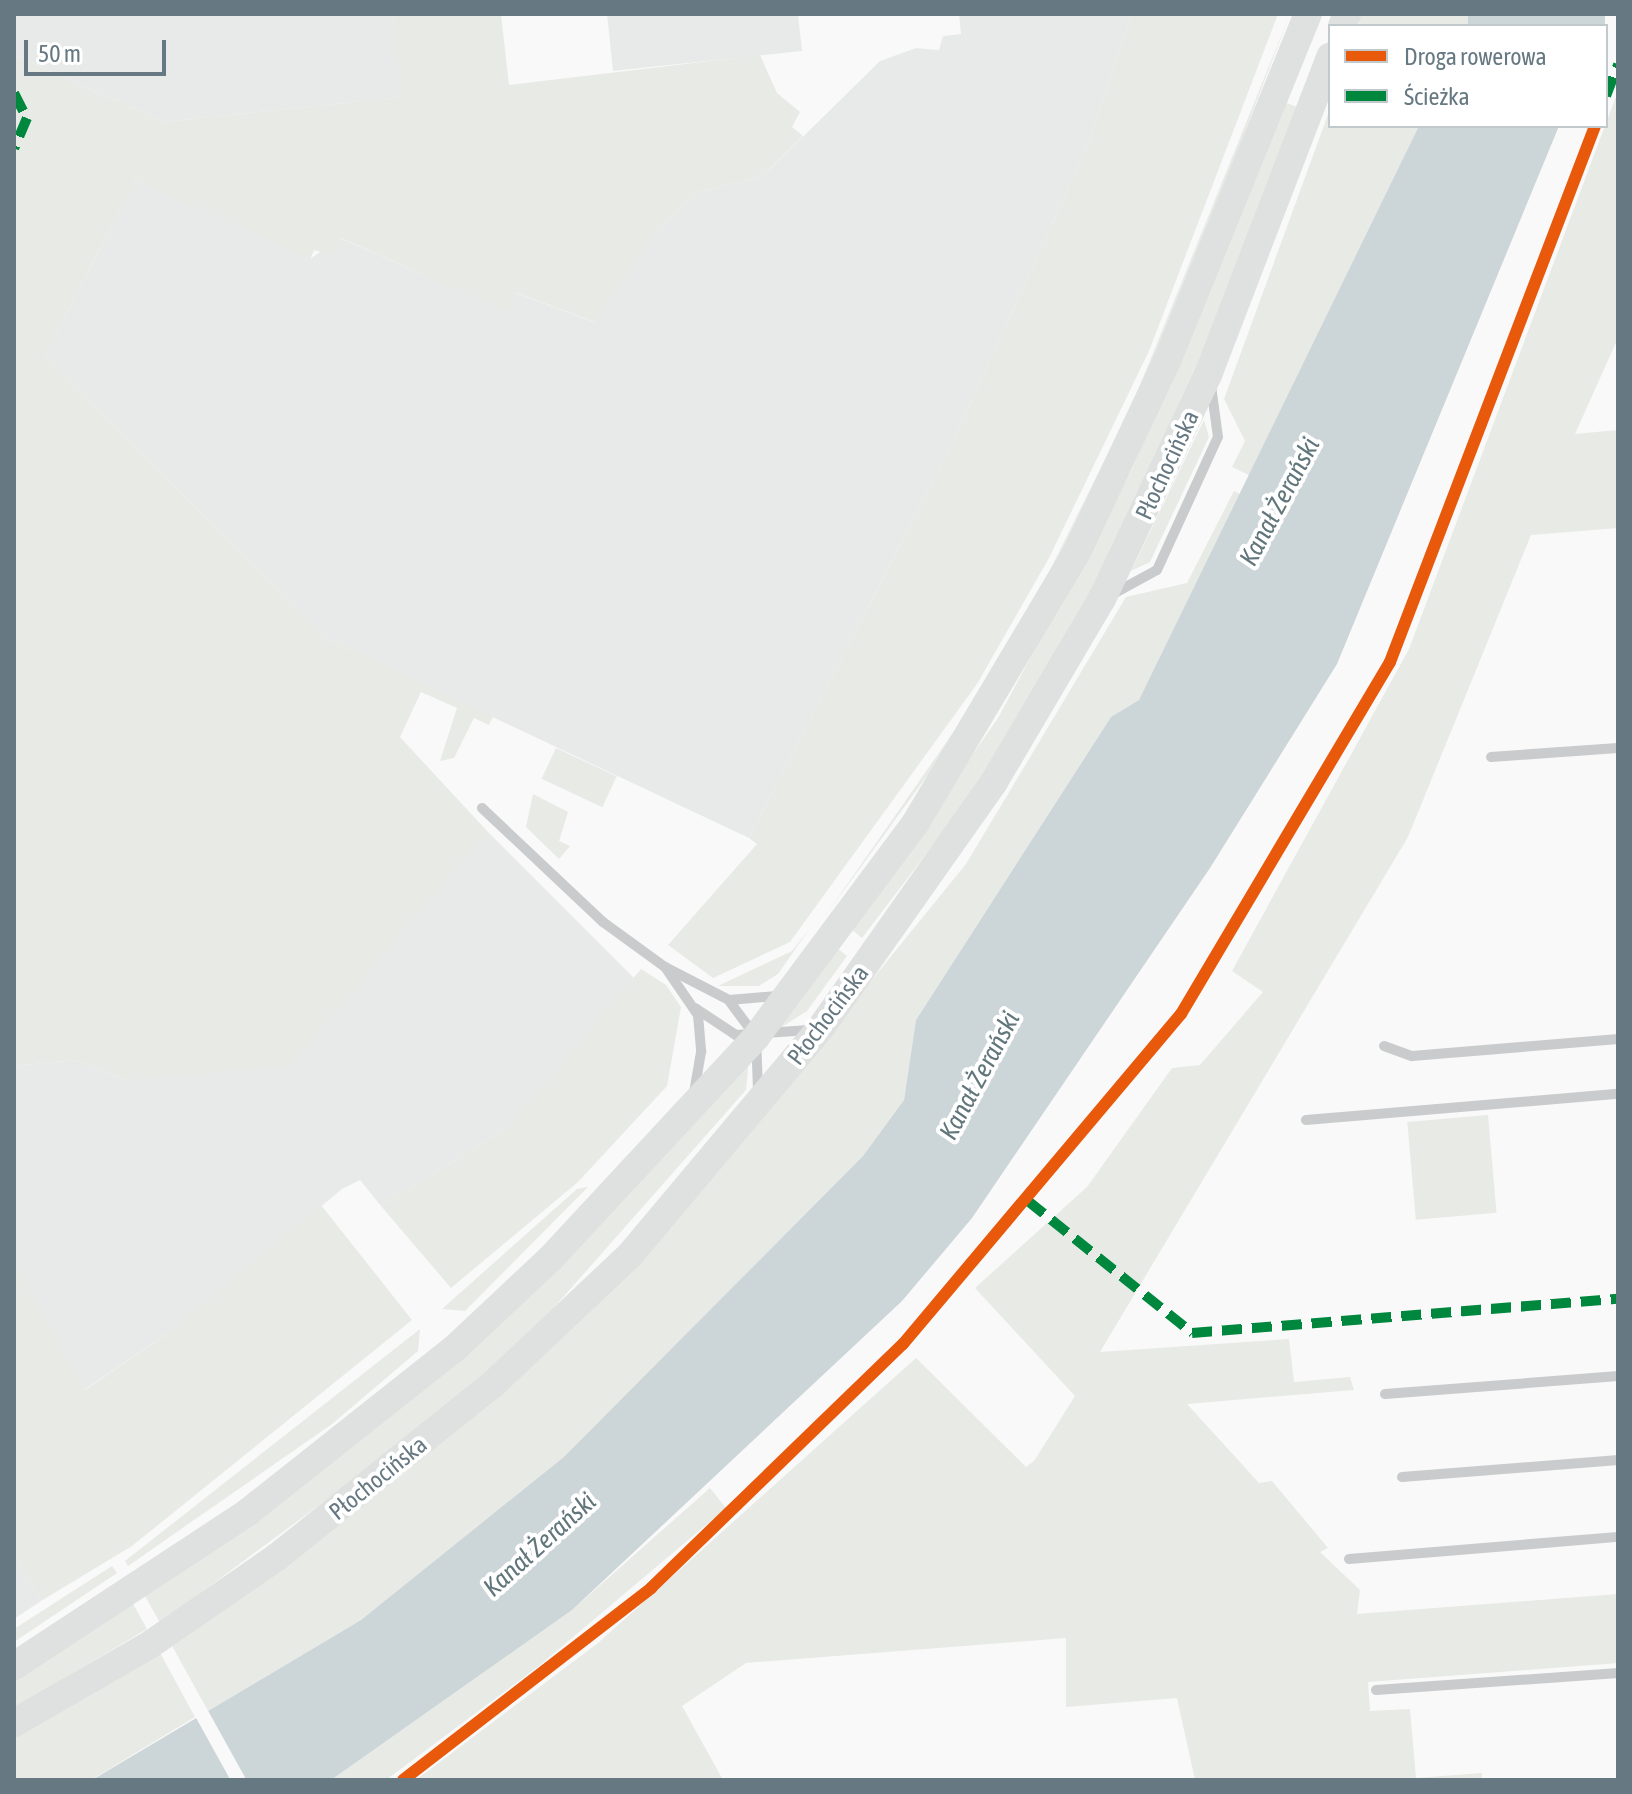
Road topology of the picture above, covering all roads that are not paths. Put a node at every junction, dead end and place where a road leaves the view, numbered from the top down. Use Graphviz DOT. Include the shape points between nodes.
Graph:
graph roads {
  1 [pos="1308,14"];
  2 [pos="1328,62"];
  3 [pos="1618,748"];
  4 [pos="1491,757"];
  5 [pos="482,808"];
  6 [pos="665,967"];
  7 [pos="790,992"];
  8 [pos="729,1000"];
  9 [pos="693,1006"];
  10 [pos="822,1026"];
  11 [pos="756,1037"];
  12 [pos="1618,1039"];
  13 [pos="1384,1046"];
  14 [pos="1618,1094"];
  15 [pos="754,1109"];
  16 [pos="689,1110"];
  17 [pos="1306,1120"];
  18 [pos="1618,1376"];
  19 [pos="1385,1394"];
  20 [pos="1618,1460"];
  21 [pos="1402,1477"];
  22 [pos="1618,1537"];
  23 [pos="1349,1559"];
  24 [pos="14,1666"];
  25 [pos="1618,1673"];
  26 [pos="1376,1690"];
  27 [pos="14,1723"];
  1 -- 7 [label="main road, Płochocińska" via="1167,361 1076,554 916,822"];
  2 -- 10 [label="main road, Płochocińska" via="1208,375 1102,599 994,782"];
  3 -- 4 [label="lane"];
  5 -- 6 [label="lane" via="603,922"];
  6 -- 8 [label="lane"];
  6 -- 9 [label="lane"];
  7 -- 8 [label="lane" via="760,1002"];
  7 -- 11 [label="main road, Płochocińska"];
  8 -- 11 [label="lane"];
  9 -- 11 [label="lane" via="721,1029"];
  9 -- 16 [label="lane" via="701,1052"];
  10 -- 11 [label="lane"];
  10 -- 15 [label="main road, Płochocińska"];
  11 -- 15 [label="lane" via="762,1068"];
  11 -- 16 [label="main road, Płochocińska"];
  12 -- 13 [label="lane" via="1412,1056"];
  14 -- 17 [label="lane"];
  15 -- 27 [label="main road, Płochocińska" via="630,1255 400,1462 148,1646"];
  16 -- 24 [label="main road, Płochocińska" via="550,1259 352,1435"];
  18 -- 19 [label="lane"];
  20 -- 21 [label="lane"];
  22 -- 23 [label="lane"];
  25 -- 26 [label="lane"];
}
